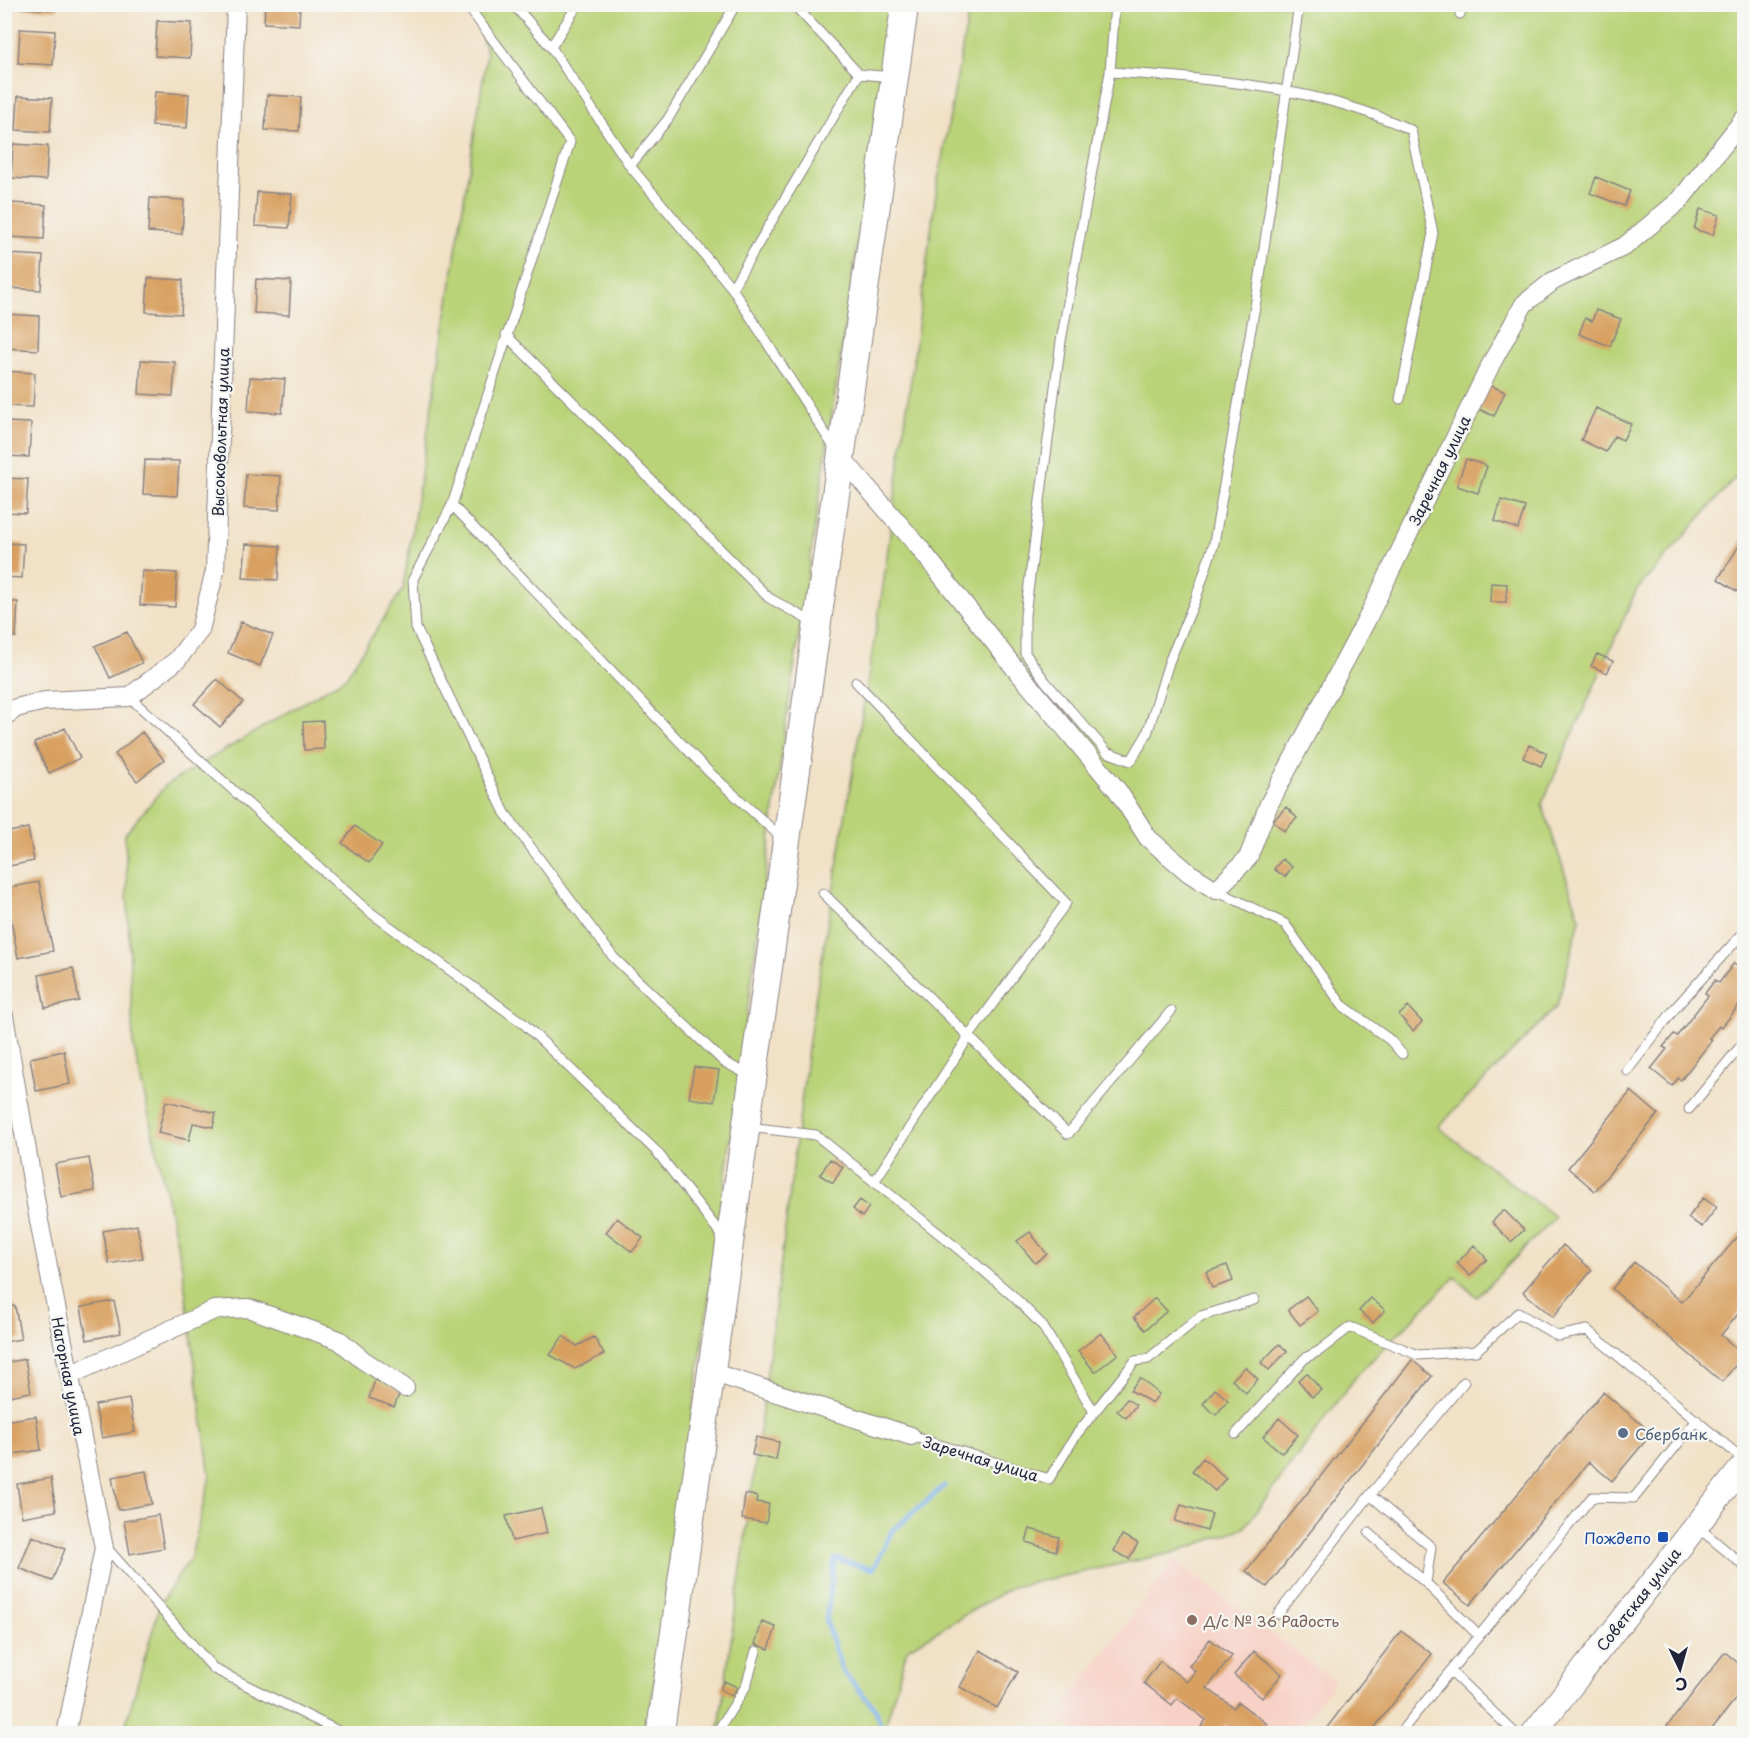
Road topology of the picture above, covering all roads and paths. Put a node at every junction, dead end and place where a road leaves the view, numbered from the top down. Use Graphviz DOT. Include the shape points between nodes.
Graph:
graph roads {
  1 [pos="236,4"];
  2 [pos="466,4"];
  3 [pos="513,4"];
  4 [pos="578,4"];
  5 [pos="736,4"];
  6 [pos="793,4"];
  7 [pos="905,4"];
  8 [pos="1115,4"];
  9 [pos="1299,4"];
  10 [pos="551,47"];
  11 [pos="1110,72"];
  12 [pos="859,74"];
  13 [pos="894,78"];
  14 [pos="1288,91"];
  15 [pos="1744,119"];
  16 [pos="630,166"];
  17 [pos="732,288"];
  18 [pos="506,335"];
  19 [pos="1400,399"];
  20 [pos="840,456"];
  21 [pos="452,505"];
  22 [pos="818,625"];
  23 [pos="856,682"];
  24 [pos="129,697"];
  25 [pos="4,717"];
  26 [pos="787,843"];
  27 [pos="1216,890"];
  28 [pos="823,893"];
  29 [pos="1744,932"];
  30 [pos="1171,1011"];
  31 [pos="4,1016"];
  32 [pos="970,1035"];
  33 [pos="1744,1042"];
  34 [pos="1402,1054"];
  35 [pos="1627,1071"];
  36 [pos="751,1076"];
  37 [pos="1689,1109"];
  38 [pos="746,1127"];
  39 [pos="874,1182"];
  40 [pos="729,1245"];
  41 [pos="1254,1300"];
  42 [pos="711,1372"];
  43 [pos="70,1375"];
  44 [pos="1464,1382"];
  45 [pos="405,1388"];
  46 [pos="1094,1412"];
  47 [pos="1697,1420"];
  48 [pos="1236,1434"];
  49 [pos="910,1436"];
  50 [pos="1744,1460"];
  51 [pos="1744,1465"];
  52 [pos="1370,1495"];
  53 [pos="1696,1526"];
  54 [pos="1369,1533"];
  55 [pos="102,1541"];
  56 [pos="1744,1566"];
  57 [pos="1426,1583"];
  58 [pos="1278,1614"];
  59 [pos="1479,1636"];
  60 [pos="756,1651"];
  61 [pos="1450,1671"];
  62 [pos="66,1734"];
  63 [pos="344,1734"];
  64 [pos="660,1734"];
  65 [pos="716,1734"];
  66 [pos="1399,1734"];
  67 [pos="1516,1734"];
  68 [pos="1533,1734"];
  1 -- 24 [label="street, Высоковольтная улица" via="215,571 200,630 177,660"];
  2 -- 18 [label="lane" via="570,142"];
  3 -- 10 [label="lane"];
  4 -- 10 [label="lane"];
  5 -- 16 [label="lane" via="668,119"];
  6 -- 12 [label="lane"];
  7 -- 13 [label="main road"];
  8 -- 11 [label="lane"];
  9 -- 14 [label="lane"];
  10 -- 16 [label="lane"];
  11 -- 14 [label="lane" via="1220,80"];
  11 -- 14 [label="lane" via="1061,341 1025,615 1025,653 1107,752 1131,761 1147,734 1169,662 1214,543"];
  12 -- 13 [label="lane"];
  12 -- 17 [label="lane"];
  13 -- 20 [label="main road"];
  14 -- 19 [label="lane" via="1375,113 1411,130 1433,232"];
  15 -- 27 [label="street, Заречная улица" via="1680,200 1625,246 1553,281 1524,304 1366,621 1269,804 1248,858"];
  16 -- 17 [label="lane"];
  17 -- 20 [label="lane"];
  18 -- 21 [label="lane"];
  18 -- 22 [label="lane" via="769,598"];
  20 -- 22 [label="main road"];
  20 -- 27 [label="street" via="1118,791 1148,838"];
  21 -- 26 [label="lane" via="709,772"];
  21 -- 36 [label="lane" via="413,579 416,628 505,813 614,958 724,1062"];
  22 -- 26 [label="main road"];
  23 -- 32 [label="lane" via="1066,903"];
  24 -- 25 [label="street" via="45,701 16,708"];
  24 -- 40 [label="lane" via="367,910 524,1024 657,1152"];
  26 -- 36 [label="main road"];
  27 -- 34 [label="lane" via="1285,924 1342,1005 1390,1040"];
  28 -- 32 [label="lane"];
  29 -- 35 [label="lane" via="1676,1007"];
  30 -- 32 [label="lane" via="1068,1134"];
  31 -- 43 [label="street, Нагорная улица"];
  32 -- 39 [label="lane"];
  33 -- 37 [label="lane"];
  36 -- 38 [label="main road"];
  38 -- 39 [label="lane" via="816,1135"];
  38 -- 40 [label="main road"];
  39 -- 46 [label="lane" via="962,1252 1042,1325"];
  40 -- 42 [label="main road"];
  41 -- 46 [label="lane, Заречная улица" via="1201,1316 1148,1359 1134,1361"];
  42 -- 49 [label="street, Заречная улица"];
  42 -- 64 [label="main road"];
  43 -- 45 [label="street" via="214,1310 248,1308 339,1340"];
  43 -- 55 [label="street, Нагорная улица"];
  44 -- 52 [label="lane"];
  46 -- 49 [label="lane, Заречная улица" via="1048,1479"];
  47 -- 48 [label="lane" via="1587,1330 1558,1336 1518,1313 1476,1351 1418,1355 1350,1327 1305,1358"];
  47 -- 50 [label="lane"];
  47 -- 59 [label="lane" via="1634,1498 1592,1497"];
  51 -- 53 [label="main road, Советская улица"];
  52 -- 57 [label="lane" via="1431,1547"];
  52 -- 58 [label="lane"];
  53 -- 56 [label="lane"];
  53 -- 68 [label="main road, Советская улица"];
  54 -- 57 [label="lane"];
  55 -- 62 [label="street, Нагорная улица"];
  55 -- 63 [label="lane" via="214,1669"];
  57 -- 59 [label="lane"];
  59 -- 61 [label="lane"];
  60 -- 65 [label="lane" via="746,1686"];
  61 -- 66 [label="lane"];
  61 -- 67 [label="lane"];
}
